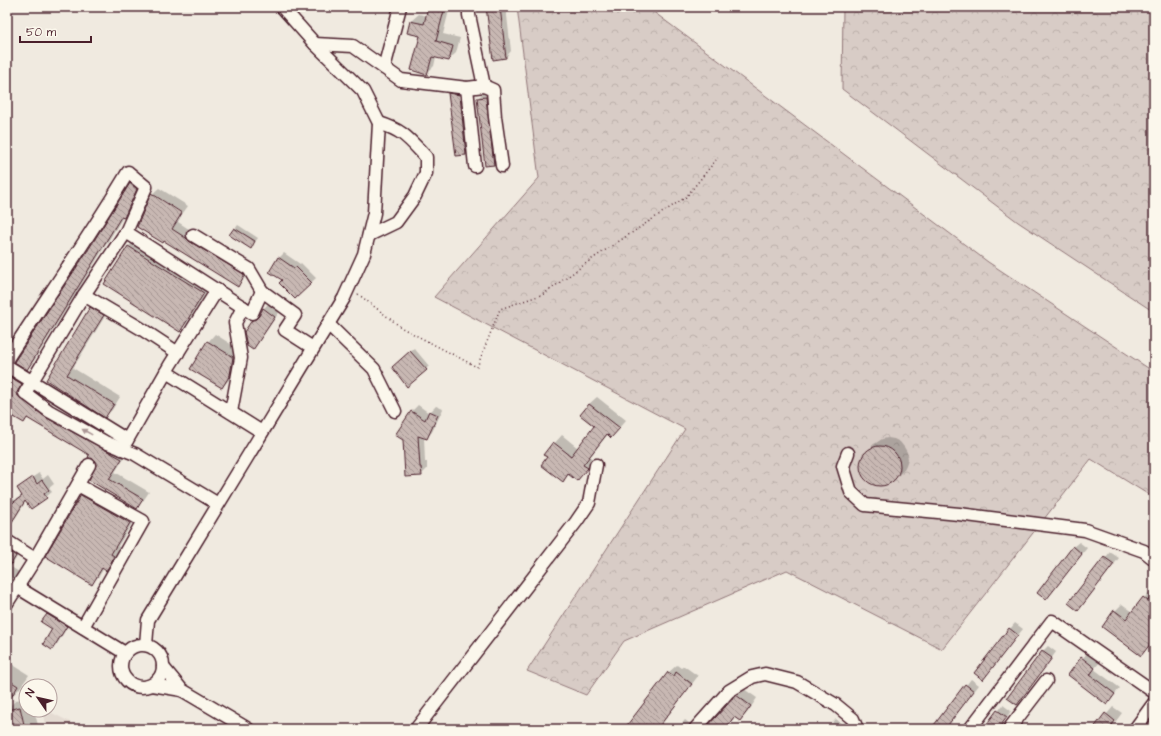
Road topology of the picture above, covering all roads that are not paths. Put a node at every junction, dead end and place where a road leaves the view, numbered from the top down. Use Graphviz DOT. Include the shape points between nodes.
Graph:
graph roads {
  1 [pos="282,7"];
  2 [pos="400,7"];
  3 [pos="469,7"];
  4 [pos="315,44"];
  5 [pos="384,68"];
  6 [pos="484,86"];
  7 [pos="467,88"];
  8 [pos="379,123"];
  9 [pos="475,166"];
  10 [pos="502,166"];
  11 [pos="126,232"];
  12 [pos="193,235"];
  13 [pos="369,235"];
  14 [pos="217,290"];
  15 [pos="262,291"];
  16 [pos="84,295"];
  17 [pos="243,307"];
  18 [pos="328,324"];
  19 [pos="313,348"];
  20 [pos="178,352"];
  21 [pos="7,359"];
  22 [pos="7,366"];
  23 [pos="166,372"];
  24 [pos="32,382"];
  25 [pos="395,411"];
  26 [pos="231,412"];
  27 [pos="262,432"];
  28 [pos="125,445"];
  29 [pos="848,453"];
  30 [pos="89,465"];
  31 [pos="596,465"];
  32 [pos="78,485"];
  33 [pos="218,504"];
  34 [pos="7,541"];
  35 [pos="35,559"];
  36 [pos="1154,559"];
  37 [pos="17,587"];
  38 [pos="7,603"];
  39 [pos="83,627"];
  40 [pos="146,645"];
  41 [pos="125,653"];
  42 [pos="163,667"];
  43 [pos="1046,681"];
  44 [pos="152,685"];
  45 [pos="182,690"];
  46 [pos="1154,692"];
  47 [pos="1154,703"];
  48 [pos="248,729"];
  49 [pos="416,729"];
  50 [pos="695,729"];
  51 [pos="857,729"];
  52 [pos="970,729"];
  53 [pos="1009,729"];
  54 [pos="1135,729"];
  1 -- 4 [label="street"];
  2 -- 5 [label="street"];
  3 -- 6 [label="street"];
  4 -- 5 [label="street" via="353,46"];
  4 -- 8 [label="street" via="363,91"];
  5 -- 7 [label="street" via="401,80"];
  6 -- 7 [label="street"];
  6 -- 10 [label="street" via="493,90"];
  7 -- 9 [label="street"];
  8 -- 13 [label="street" via="374,214"];
  8 -- 13 [label="street" via="405,135 426,157 426,172 415,196 396,222"];
  11 -- 14 [label="street"];
  11 -- 16 [label="street"];
  11 -- 21 [label="street" via="146,187 128,172"];
  12 -- 15 [label="street" via="249,269"];
  13 -- 18 [label="street" via="364,254 344,298"];
  14 -- 17 [label="street"];
  14 -- 20 [label="street"];
  15 -- 17 [label="street" via="252,313"];
  15 -- 19 [label="street" via="295,315 285,330"];
  16 -- 20 [label="street"];
  16 -- 24 [label="street"];
  17 -- 26 [label="street" via="235,323 241,358"];
  18 -- 19 [label="street"];
  18 -- 25 [label="street" via="374,369"];
  19 -- 27 [label="street"];
  20 -- 23 [label="street"];
  22 -- 24 [label="street"];
  23 -- 26 [label="street"];
  23 -- 28 [label="street"];
  24 -- 28 [label="street"];
  28 -- 24 [label="street, one-way" via="105,442 49,410 25,393"];
  26 -- 27 [label="street"];
  27 -- 33 [label="street"];
  28 -- 33 [label="street" via="135,454"];
  29 -- 36 [label="street" via="843,466 851,492 865,505 1085,530 1144,551"];
  30 -- 32 [label="street"];
  31 -- 49 [label="street" via="589,503"];
  32 -- 35 [label="street"];
  32 -- 39 [label="street" via="143,521"];
  33 -- 40 [label="street" via="148,620"];
  34 -- 35 [label="street"];
  35 -- 37 [label="street"];
  37 -- 38 [label="street"];
  37 -- 39 [label="street"];
  39 -- 41 [label="street"];
  40 -- 41 [label="street" via="134,646"];
  40 -- 42 [label="street" via="159,653"];
  41 -- 44 [label="street" via="120,668 126,680 138,687"];
  42 -- 44 [label="street" via="158,680"];
  42 -- 45 [label="street"];
  43 -- 53 [label="street"];
  44 -- 45 [label="street"];
  45 -- 48 [label="street"];
  46 -- 52 [label="street" via="1052,621"];
  47 -- 54 [label="street"];
  50 -- 51 [label="street" via="730,691 752,677 765,674 797,682 836,705 853,719"];
}
